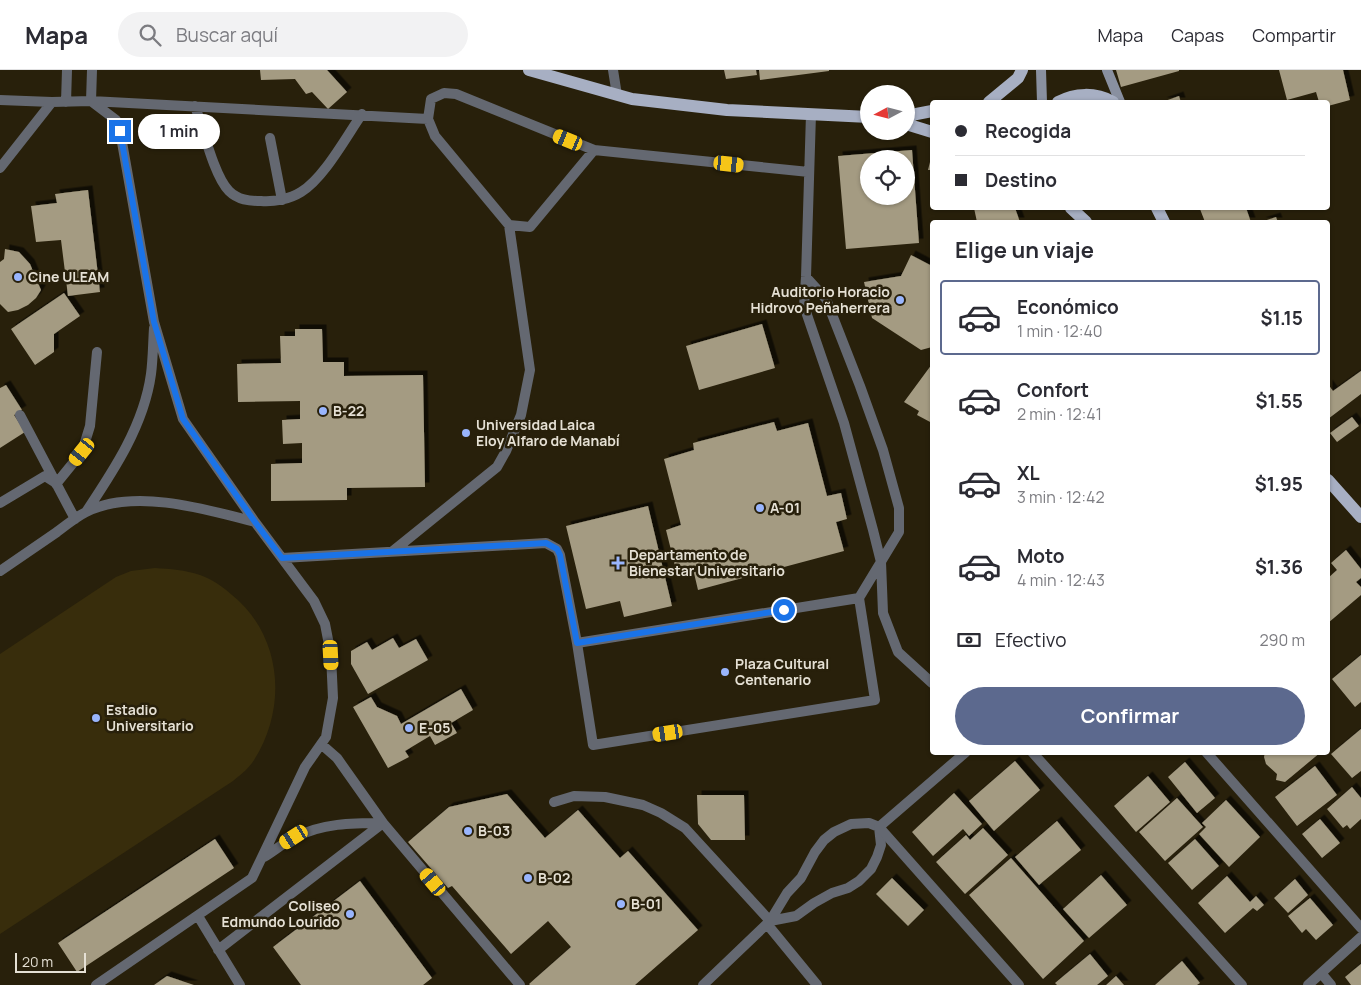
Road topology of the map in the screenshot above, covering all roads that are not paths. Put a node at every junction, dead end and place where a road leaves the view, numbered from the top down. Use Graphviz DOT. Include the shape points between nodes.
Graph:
graph roads {
  1 [pos="67,70"];
  2 [pos="92,70"];
  3 [pos="529,70"];
  4 [pos="613,70"];
  5 [pos="1022,70"];
  6 [pos="1041,70"];
  7 [pos="1107,70"];
  8 [pos="617,95"];
  9 [pos="0,100"];
  10 [pos="991,100"];
  11 [pos="1042,100"];
  12 [pos="1062,100"];
  13 [pos="1107,100"];
  14 [pos="1119,100"];
  15 [pos="92,101"];
  16 [pos="52,102"];
  17 [pos="66,102"];
  18 [pos="195,106"];
  19 [pos="930,112"];
  20 [pos="362,114"];
  21 [pos="811,114"];
  22 [pos="915,115"];
  23 [pos="860,117"];
  24 [pos="428,119"];
  25 [pos="915,127"];
  26 [pos="930,131"];
  27 [pos="270,138"];
  28 [pos="594,150"];
  29 [pos="0,168"];
  30 [pos="810,172"];
  31 [pos="282,200"];
  32 [pos="1073,210"];
  33 [pos="1084,220"];
  34 [pos="509,225"];
  35 [pos="806,277"];
  36 [pos="154,322"];
  37 [pos="97,352"];
  38 [pos="20,415"];
  39 [pos="1330,482"];
  40 [pos="56,484"];
  41 [pos="0,503"];
  42 [pos="86,512"];
  43 [pos="1361,517"];
  44 [pos="75,519"];
  45 [pos="255,522"];
  46 [pos="393,551"];
  47 [pos="282,558"];
  48 [pos="880,562"];
  49 [pos="0,571"];
  50 [pos="859,598"];
  51 [pos="577,643"];
  52 [pos="930,681"];
  53 [pos="321,744"];
  54 [pos="963,755"];
  55 [pos="1035,755"];
  56 [pos="1209,755"];
  57 [pos="554,802"];
  58 [pos="383,823"];
  59 [pos="879,827"];
  60 [pos="263,858"];
  61 [pos="198,916"];
  62 [pos="769,923"];
  63 [pos="1361,928"];
  64 [pos="1361,937"];
  65 [pos="218,950"];
  66 [pos="1321,973"];
  67 [pos="96,985"];
  68 [pos="240,985"];
  69 [pos="520,985"];
  70 [pos="703,985"];
  71 [pos="817,985"];
  72 [pos="1019,985"];
  73 [pos="1242,985"];
  74 [pos="1308,985"];
  75 [pos="1331,985"];
  1 -- 17 [label="street"];
  2 -- 15 [label="street"];
  3 -- 8 [label="main road"];
  4 -- 8 [label="street"];
  5 -- 10 [label="main road" via="1018,78"];
  6 -- 11 [label="main road"];
  7 -- 14 [label="main road"];
  8 -- 21 [label="main road" via="727,110"];
  9 -- 16 [label="street"];
  12 -- 13 [label="main road" via="1081,94"];
  15 -- 17 [label="street"];
  15 -- 18 [label="street"];
  15 -- 36 [label="street" via="116,120 120,131"];
  16 -- 17 [label="street"];
  16 -- 29 [label="street"];
  18 -- 20 [label="street"];
  18 -- 31 [label="street" via="218,174 229,191 244,201"];
  19 -- 22 [label="main road"];
  20 -- 24 [label="street"];
  20 -- 31 [label="street" via="319,176 301,192"];
  21 -- 23 [label="main road"];
  21 -- 30 [label="street"];
  24 -- 28 [label="street" via="431,99 444,93 456,94"];
  24 -- 34 [label="street" via="435,136"];
  25 -- 26 [label="main road"];
  27 -- 31 [label="street"];
  28 -- 30 [label="street"];
  28 -- 34 [label="street" via="530,227"];
  30 -- 35 [label="street"];
  32 -- 33 [label="main road"];
  34 -- 46 [label="street" via="530,370 521,415 497,467"];
  35 -- 48 [label="street" via="804,306 844,423"];
  35 -- 48 [label="street" via="826,299 883,450 899,508 899,532"];
  36 -- 42 [label="street" via="151,375 139,418 110,475"];
  36 -- 45 [label="street" via="183,419"];
  37 -- 40 [label="street" via="90,426 82,452"];
  38 -- 40 [label="street"];
  39 -- 43 [label="main road"];
  40 -- 41 [label="street" via="45,476"];
  40 -- 44 [label="street"];
  42 -- 44 [label="street"];
  42 -- 45 [label="street" via="114,504 171,503"];
  44 -- 49 [label="street"];
  45 -- 47 [label="street"];
  46 -- 47 [label="street"];
  46 -- 51 [label="street" via="552,545 560,555"];
  47 -- 53 [label="street" via="314,601 324,624 331,655 333,698 326,737"];
  48 -- 50 [label="street"];
  48 -- 52 [label="street" via="883,613 898,652"];
  50 -- 51 [label="street"];
  50 -- 51 [label="street" via="875,700 593,745"];
  53 -- 58 [label="street" via="337,758"];
  53 -- 60 [label="street" via="305,767"];
  54 -- 59 [label="street"];
  55 -- 73 [label="street"];
  56 -- 63 [label="street"];
  57 -- 62 [label="street" via="574,796 605,797 643,805 661,813 685,828"];
  58 -- 60 [label="street" via="320,827 294,837"];
  58 -- 65 [label="street"];
  58 -- 69 [label="street"];
  59 -- 62 [label="street" via="869,823 851,824 824,840"];
  59 -- 62 [label="street" via="881,845 877,857 871,869 859,880 796,916"];
  59 -- 72 [label="street"];
  60 -- 61 [label="street" via="252,878"];
  61 -- 65 [label="street"];
  61 -- 67 [label="street"];
  62 -- 70 [label="street"];
  62 -- 71 [label="street"];
  64 -- 66 [label="street"];
  65 -- 68 [label="street"];
  66 -- 74 [label="street"];
  66 -- 75 [label="street"];
}
